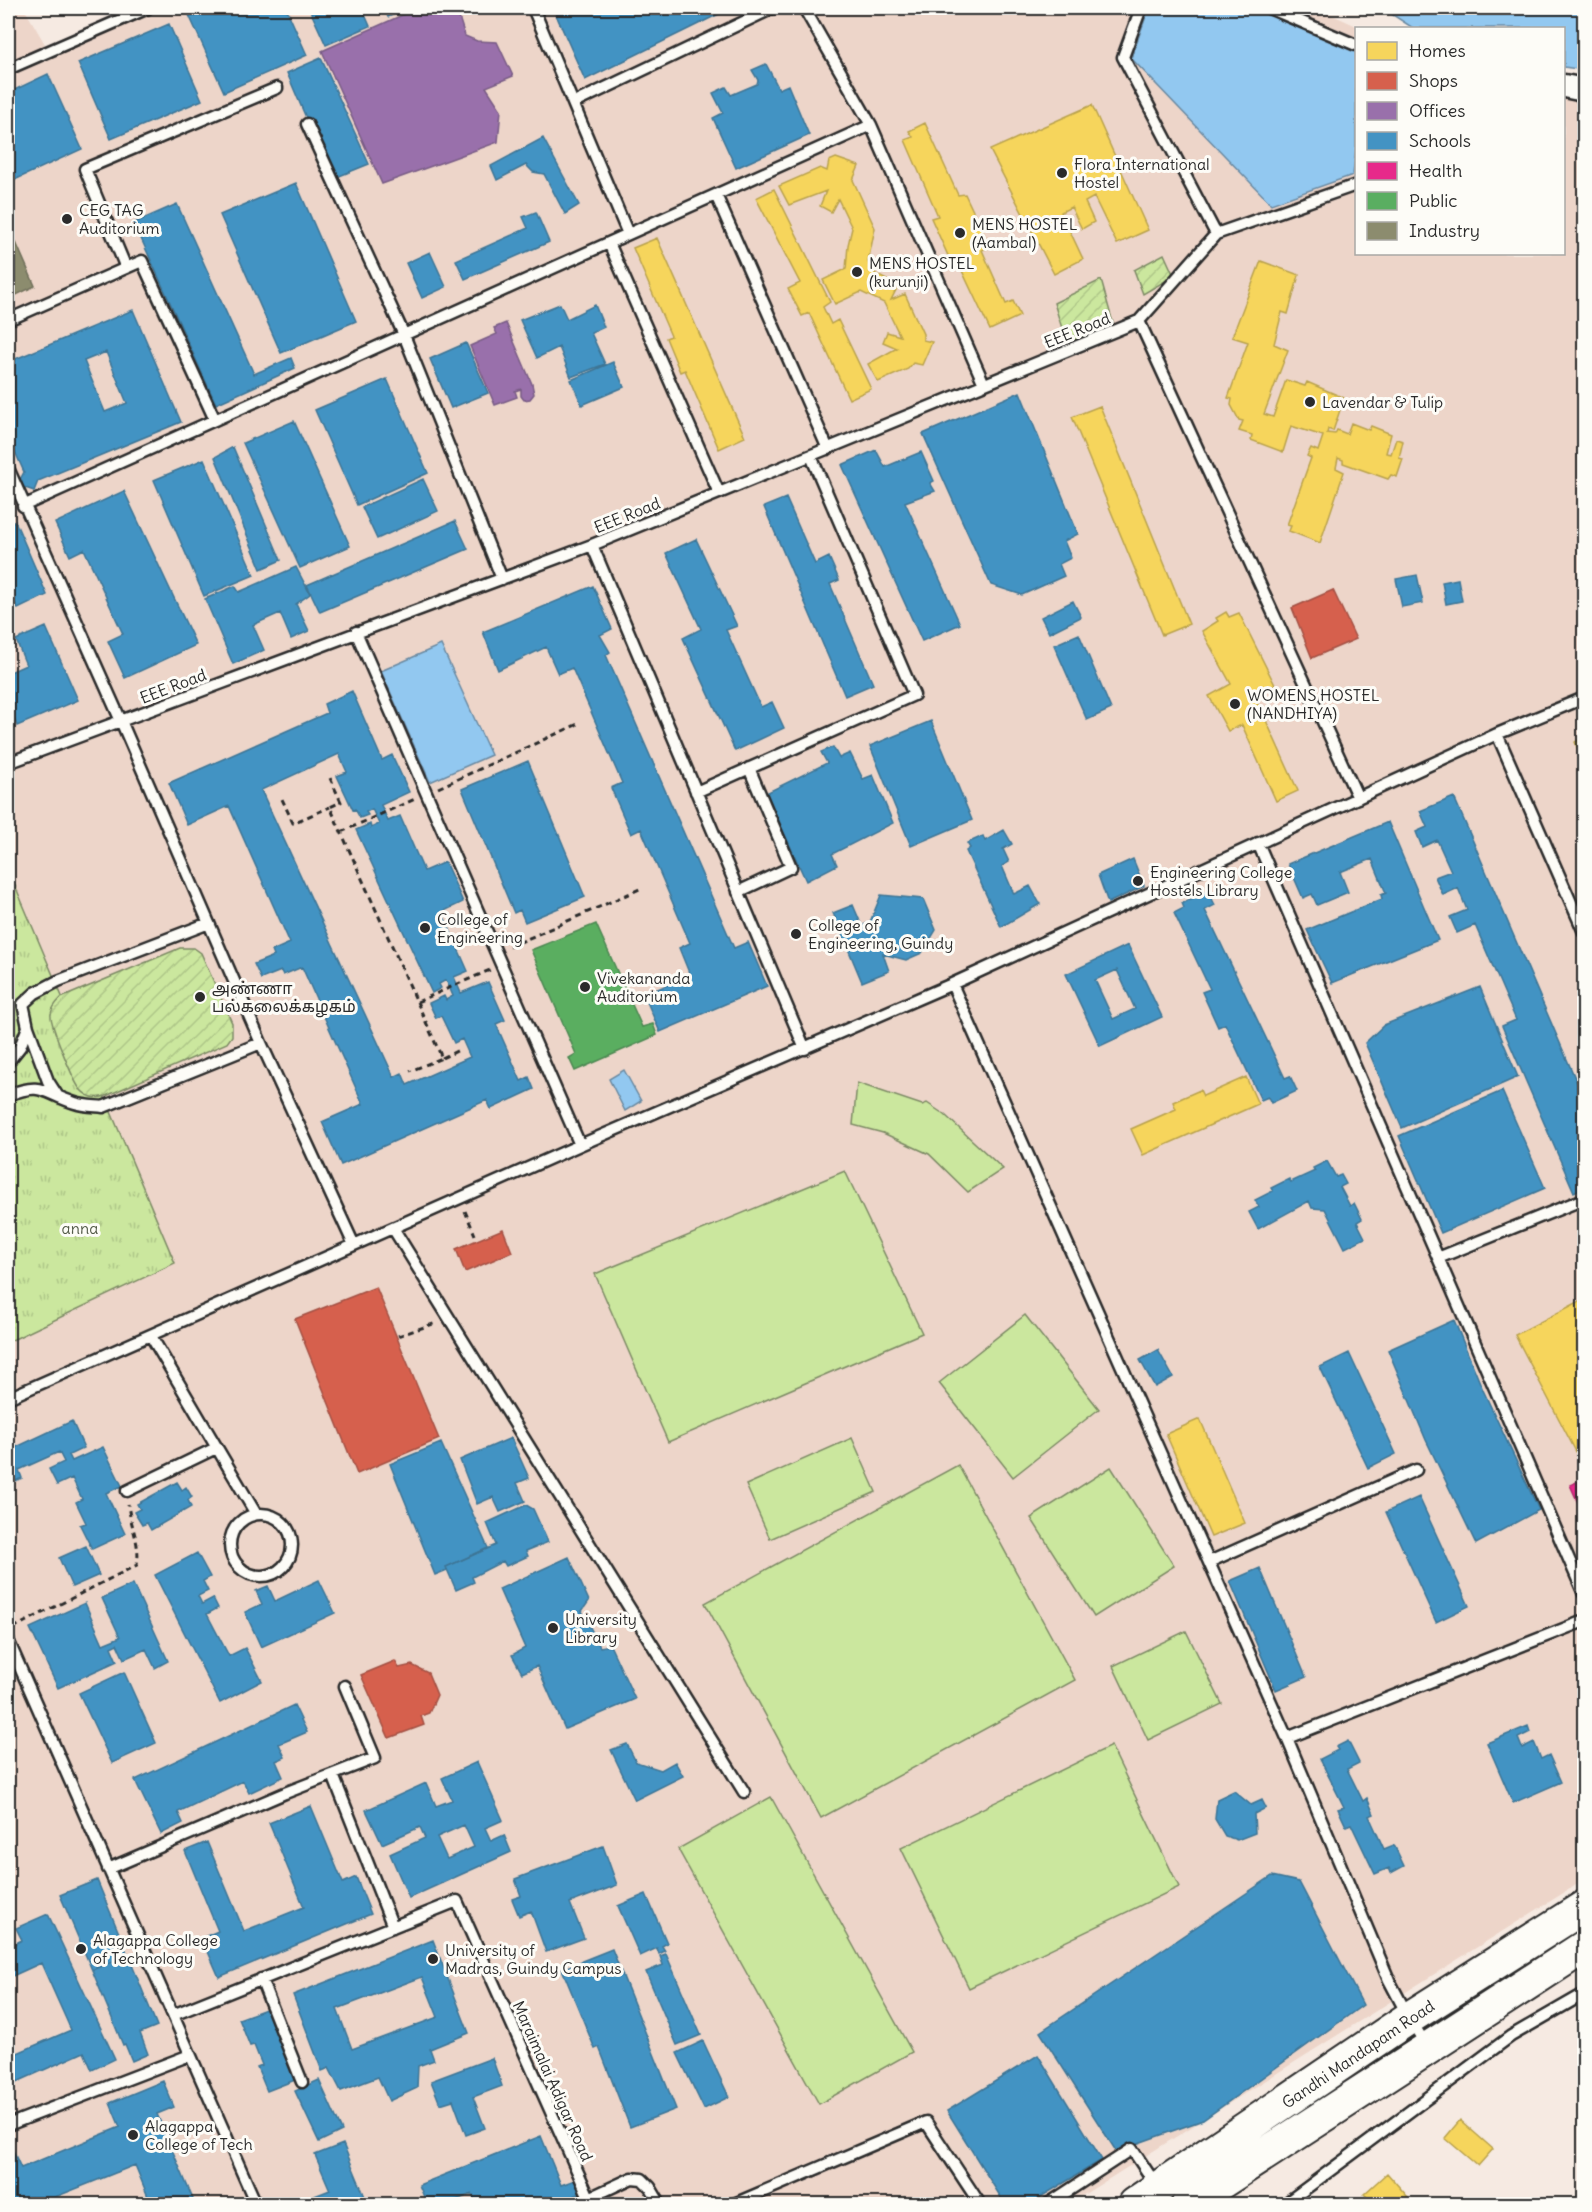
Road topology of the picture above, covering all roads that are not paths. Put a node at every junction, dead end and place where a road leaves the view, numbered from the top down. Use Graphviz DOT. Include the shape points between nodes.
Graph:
graph roads {
  1 [pos="148,8"];
  2 [pos="533,8"];
  3 [pos="773,8"];
  4 [pos="804,8"];
  5 [pos="1141,8"];
  6 [pos="1269,8"];
  7 [pos="1355,45"];
  8 [pos="8,69"];
  9 [pos="1565,86"];
  10 [pos="277,88"];
  11 [pos="1584,90"];
  12 [pos="574,104"];
  13 [pos="307,124"];
  14 [pos="871,125"];
  15 [pos="1355,185"];
  16 [pos="716,195"];
  17 [pos="628,234"];
  18 [pos="1216,234"];
  19 [pos="609,243"];
  20 [pos="126,268"];
  21 [pos="8,320"];
  22 [pos="1139,321"];
  23 [pos="404,335"];
  24 [pos="984,384"];
  25 [pos="215,420"];
  26 [pos="828,449"];
  27 [pos="811,456"];
  28 [pos="8,468"];
  29 [pos="720,493"];
  30 [pos="23,506"];
  31 [pos="592,545"];
  32 [pos="502,579"];
  33 [pos="356,632"];
  34 [pos="1584,698"];
  35 [pos="121,722"];
  36 [pos="1497,734"];
  37 [pos="8,762"];
  38 [pos="749,768"];
  39 [pos="696,792"];
  40 [pos="1358,798"];
  41 [pos="1258,843"];
  42 [pos="738,892"];
  43 [pos="209,923"];
  44 [pos="1584,932"];
  45 [pos="952,984"];
  46 [pos="28,1027"];
  47 [pos="261,1043"];
  48 [pos="805,1049"];
  49 [pos="8,1062"];
  50 [pos="8,1095"];
  51 [pos="57,1095"];
  52 [pos="580,1145"];
  53 [pos="1584,1199"];
  54 [pos="393,1228"];
  55 [pos="354,1245"];
  56 [pos="1438,1258"];
  57 [pos="151,1336"];
  58 [pos="8,1398"];
  59 [pos="216,1448"];
  60 [pos="1416,1470"];
  61 [pos="128,1491"];
  62 [pos="256,1514"];
  63 [pos="1209,1562"];
  64 [pos="1584,1594"];
  65 [pos="1584,1621"];
  66 [pos="8,1640"];
  67 [pos="345,1686"];
  68 [pos="1287,1738"];
  69 [pos="333,1775"];
  70 [pos="744,1792"];
  71 [pos="108,1869"];
  72 [pos="1584,1907"];
  73 [pos="393,1927"];
  74 [pos="1584,1947"];
  75 [pos="261,1979"];
  76 [pos="1584,1994"];
  77 [pos="173,2015"];
  78 [pos="1409,2018"];
  79 [pos="1428,2048"];
  80 [pos="190,2055"];
  81 [pos="302,2082"];
  82 [pos="8,2125"];
  83 [pos="1146,2196"];
  84 [pos="590,2201"];
  85 [pos="256,2205"];
  86 [pos="660,2205"];
  87 [pos="734,2205"];
  88 [pos="980,2205"];
  89 [pos="1048,2205"];
  90 [pos="1188,2205"];
  91 [pos="1285,2205"];
  1 -- 8 [label="lane"];
  2 -- 12 [label="lane"];
  3 -- 12 [label="lane"];
  4 -- 14 [label="lane"];
  5 -- 18 [label="lane" via="1123,57"];
  6 -- 7 [label="lane"];
  9 -- 11 [label="street"];
  10 -- 20 [label="lane" via="85,169"];
  12 -- 17 [label="lane"];
  13 -- 23 [label="lane"];
  14 -- 16 [label="lane"];
  14 -- 24 [label="lane"];
  15 -- 18 [label="lane"];
  16 -- 17 [label="lane"];
  16 -- 26 [label="lane"];
  17 -- 19 [label="lane"];
  18 -- 22 [label="lane"];
  19 -- 23 [label="lane"];
  19 -- 29 [label="lane"];
  20 -- 21 [label="lane"];
  20 -- 25 [label="lane" via="142,261"];
  22 -- 24 [label="lane, EEE Road"];
  22 -- 40 [label="lane"];
  23 -- 25 [label="lane"];
  23 -- 32 [label="lane"];
  24 -- 26 [label="lane, EEE Road"];
  25 -- 30 [label="lane"];
  26 -- 27 [label="lane, EEE Road"];
  27 -- 29 [label="lane, EEE Road"];
  27 -- 38 [label="lane" via="914,695"];
  28 -- 30 [label="lane"];
  29 -- 31 [label="lane, EEE Road"];
  30 -- 35 [label="lane"];
  31 -- 32 [label="lane, EEE Road"];
  31 -- 39 [label="lane"];
  32 -- 33 [label="lane, EEE Road"];
  33 -- 35 [label="lane, EEE Road"];
  33 -- 52 [label="lane"];
  34 -- 36 [label="lane"];
  35 -- 37 [label="lane, EEE Road"];
  35 -- 43 [label="lane"];
  36 -- 40 [label="lane"];
  36 -- 44 [label="lane"];
  38 -- 39 [label="lane"];
  38 -- 42 [label="lane" via="791,867"];
  39 -- 42 [label="lane"];
  40 -- 41 [label="lane"];
  41 -- 45 [label="lane"];
  41 -- 56 [label="lane"];
  42 -- 48 [label="lane"];
  43 -- 46 [label="lane" via="34,993 23,1004"];
  43 -- 47 [label="lane"];
  45 -- 48 [label="lane"];
  45 -- 63 [label="lane"];
  46 -- 49 [label="lane"];
  46 -- 51 [label="lane" via="48,1082"];
  47 -- 51 [label="lane" via="103,1107 76,1104"];
  47 -- 55 [label="lane"];
  48 -- 52 [label="lane"];
  50 -- 51 [label="lane" via="27,1087"];
  52 -- 54 [label="lane"];
  53 -- 56 [label="lane"];
  54 -- 55 [label="lane"];
  54 -- 70 [label="lane"];
  55 -- 57 [label="lane"];
  56 -- 64 [label="lane"];
  57 -- 58 [label="lane"];
  57 -- 59 [label="lane"];
  59 -- 61 [label="lane"];
  59 -- 62 [label="lane"];
  60 -- 63 [label="lane"];
  62 -- 62 [label="lane" via="280,1520 291,1535 292,1551 287,1563 262,1577 246,1573 235,1564 230,1550 232,1531 242,1520"];
  63 -- 68 [label="lane"];
  65 -- 68 [label="lane"];
  66 -- 71 [label="lane"];
  67 -- 69 [label="lane" via="375,1758"];
  68 -- 78 [label="lane" via="1389,1980"];
  69 -- 71 [label="lane"];
  69 -- 73 [label="lane"];
  71 -- 77 [label="lane"];
  72 -- 78 [label="main road, Gandhi Mandapam Road"];
  73 -- 75 [label="lane"];
  73 -- 84 [label="lane, Maraimalai Adigar Road" via="457,1901"];
  74 -- 79 [label="main road, Gandhi Mandapam Road"];
  75 -- 77 [label="lane"];
  75 -- 81 [label="lane"];
  76 -- 91 [label="lane" via="1511,2036"];
  77 -- 80 [label="lane"];
  78 -- 79 [label="lane"];
  78 -- 83 [label="main road, Gandhi Mandapam Road"];
  79 -- 90 [label="main road, Gandhi Mandapam Road"];
  80 -- 82 [label="lane"];
  80 -- 85 [label="lane"];
  83 -- 89 [label="lane" via="1132,2149"];
  84 -- 86 [label="lane" via="632,2178 642,2179"];
  87 -- 88 [label="lane" via="926,2122"];
}
